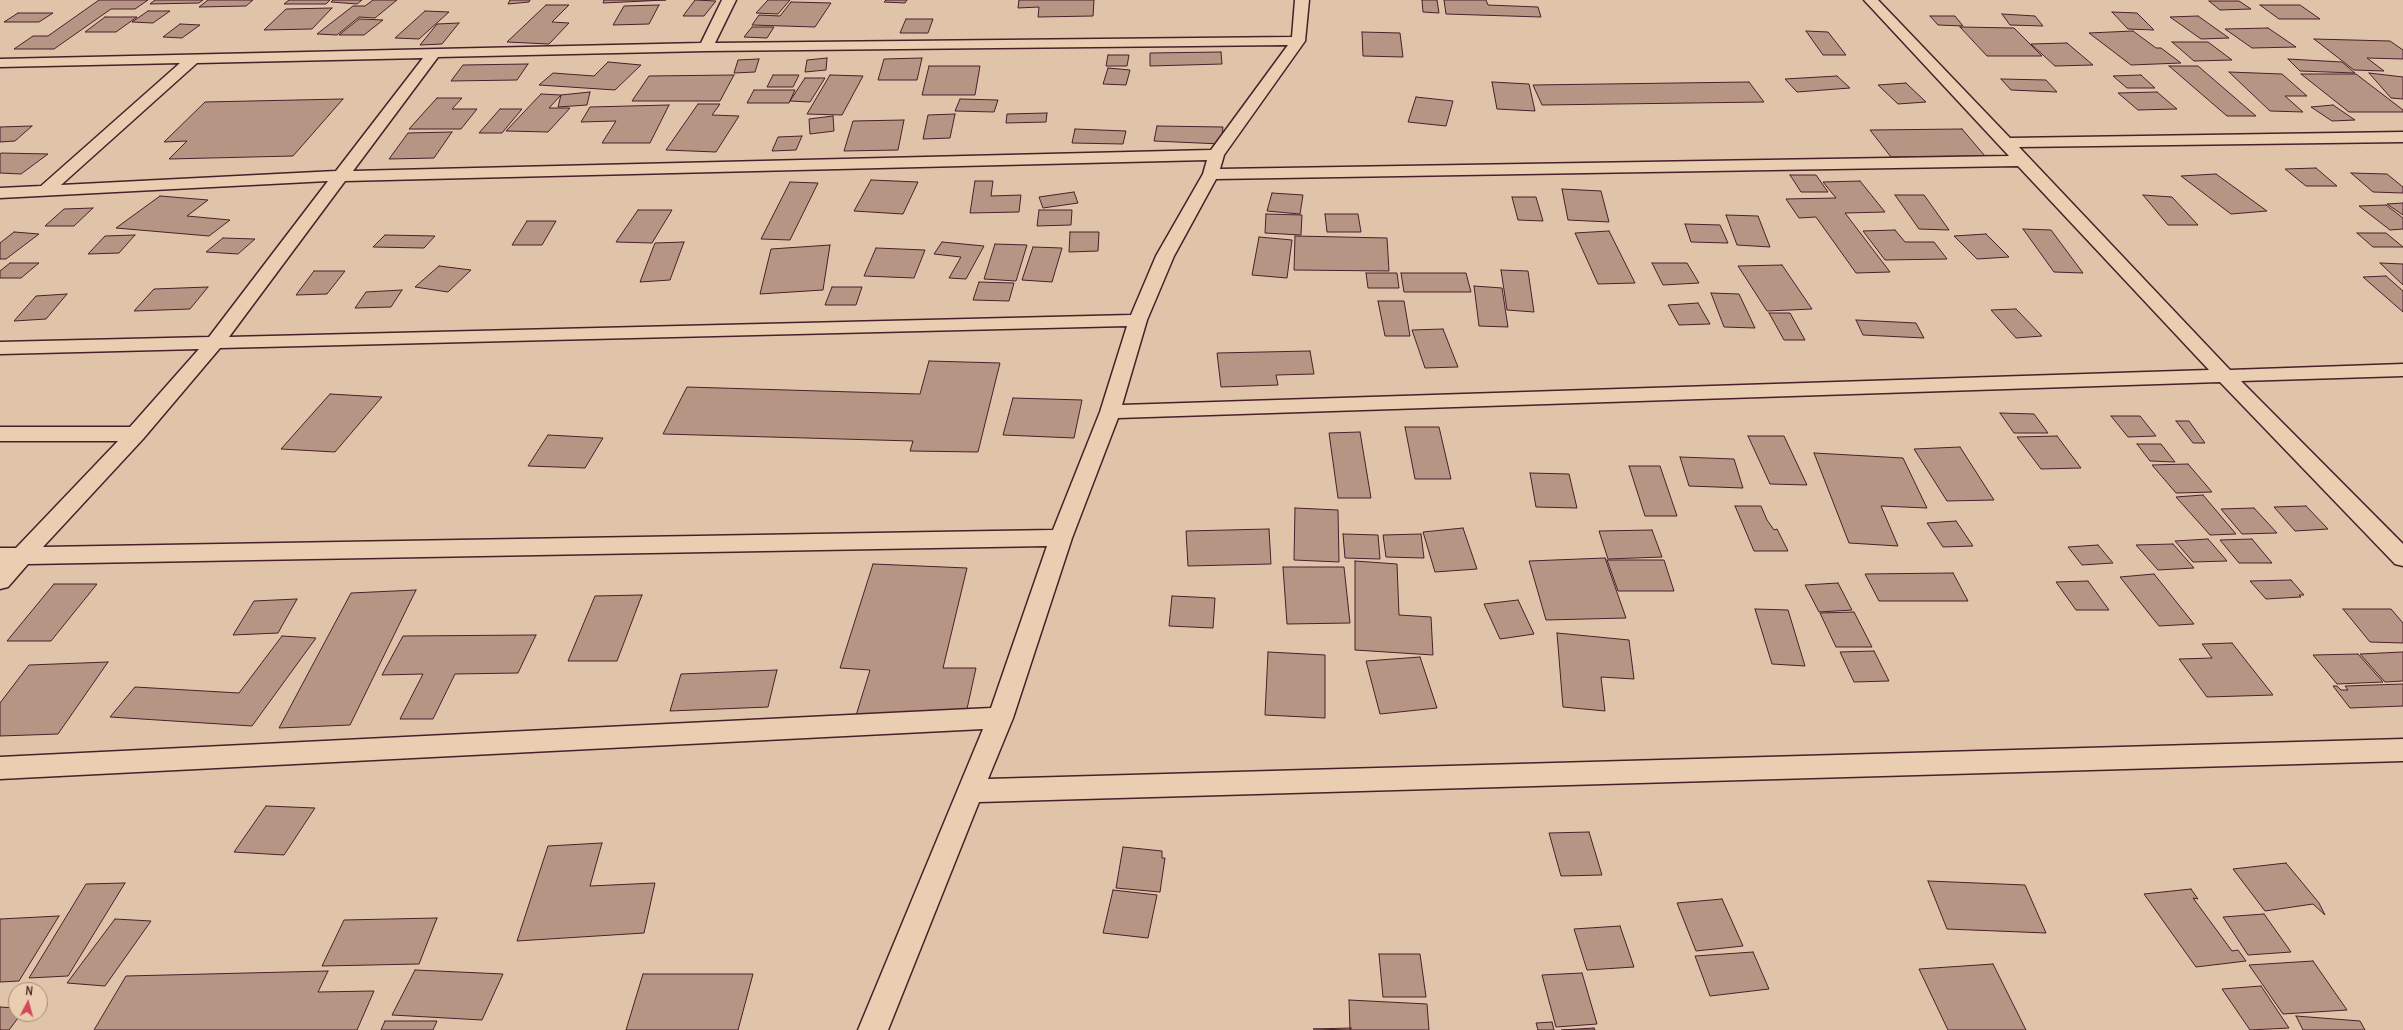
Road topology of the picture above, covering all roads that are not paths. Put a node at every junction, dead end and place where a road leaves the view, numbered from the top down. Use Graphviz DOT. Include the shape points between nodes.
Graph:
graph roads {
  1 [pos="729,0"];
  2 [pos="1302,0"];
  3 [pos="1871,0"];
  4 [pos="1298,42"];
  5 [pos="706,47"];
  6 [pos="433,54"];
  7 [pos="194,58"];
  8 [pos="0,63"];
  9 [pos="2403,137"];
  10 [pos="2006,143"];
  11 [pos="2022,161"];
  12 [pos="1214,164"];
  13 [pos="339,176"];
  14 [pos="45,192"];
  15 [pos="0,193"];
  16 [pos="1138,320"];
  17 [pos="214,342"];
  18 [pos="0,348"];
  19 [pos="2403,370"];
  20 [pos="2223,374"];
  21 [pos="1110,412"];
  22 [pos="0,434"];
  23 [pos="136,434"];
  24 [pos="1061,538"];
  25 [pos="11,555"];
  26 [pos="2403,558"];
  27 [pos="0,581"];
  28 [pos="1000,718"];
  29 [pos="2403,750"];
  30 [pos="0,768"];
  31 [pos="972,791"];
  32 [pos="873,1030"];
  1 -- 5 [label="street"];
  2 -- 4 [label="street"];
  3 -- 10 [label="street"];
  4 -- 5 [label="street"];
  4 -- 12 [label="street"];
  5 -- 6 [label="street"];
  6 -- 7 [label="street"];
  6 -- 13 [label="street"];
  7 -- 8 [label="street"];
  7 -- 14 [label="street"];
  9 -- 10 [label="street"];
  10 -- 11 [label="street"];
  11 -- 12 [label="street"];
  11 -- 20 [label="street"];
  12 -- 13 [label="street"];
  12 -- 16 [label="street" via="1165,256"];
  13 -- 14 [label="street"];
  13 -- 17 [label="street"];
  14 -- 15 [label="street"];
  16 -- 17 [label="street"];
  16 -- 21 [label="street"];
  17 -- 18 [label="street"];
  17 -- 23 [label="street"];
  19 -- 20 [label="street"];
  20 -- 21 [label="street"];
  20 -- 26 [label="street"];
  21 -- 24 [label="street"];
  22 -- 23 [label="street"];
  23 -- 25 [label="street"];
  24 -- 25 [label="street"];
  24 -- 28 [label="street"];
  25 -- 27 [label="street"];
  28 -- 30 [label="street"];
  28 -- 31 [label="street"];
  29 -- 31 [label="street"];
  31 -- 32 [label="street"];
}
